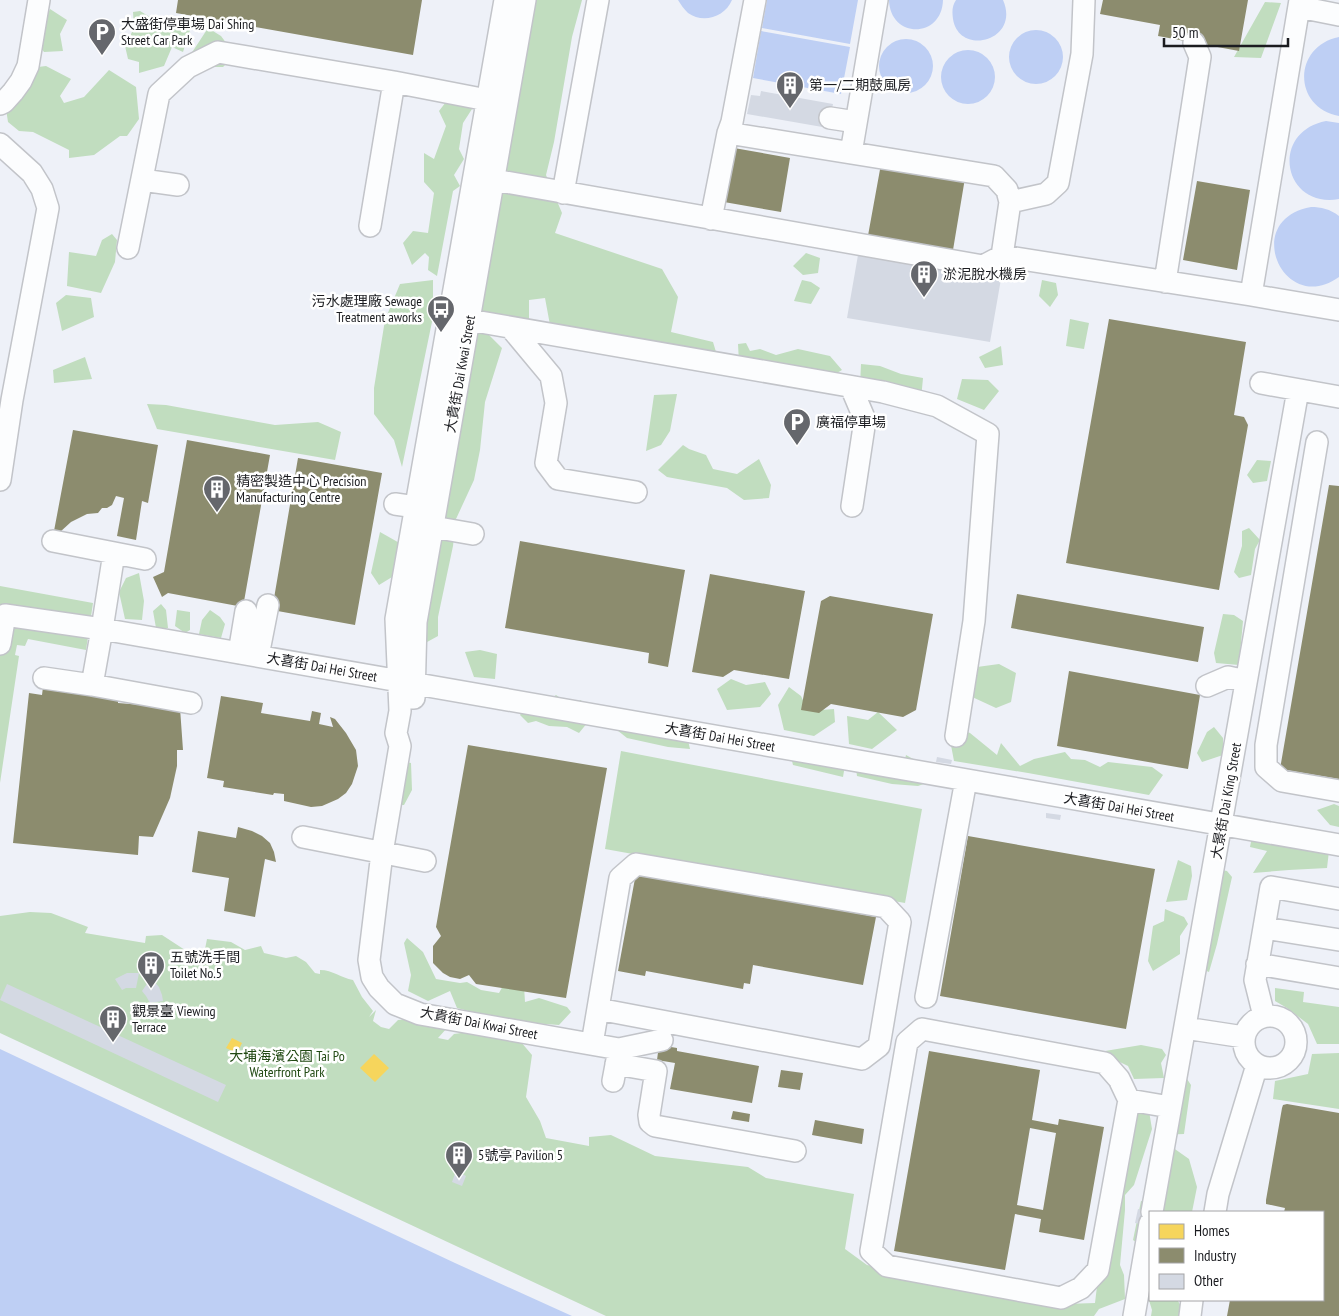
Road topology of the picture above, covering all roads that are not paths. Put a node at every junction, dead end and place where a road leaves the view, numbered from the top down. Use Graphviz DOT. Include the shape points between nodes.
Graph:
graph roads {
  1 [pos="39,0"];
  2 [pos="505,0"];
  3 [pos="525,0"];
  4 [pos="598,0"];
  5 [pos="755,0"];
  6 [pos="877,0"];
  7 [pos="1084,0"];
  8 [pos="1299,4"];
  9 [pos="1339,15"];
  10 [pos="1194,43"];
  11 [pos="394,82"];
  12 [pos="487,100"];
  13 [pos="0,104"];
  14 [pos="830,118"];
  15 [pos="856,122"];
  16 [pos="728,133"];
  17 [pos="0,144"];
  18 [pos="850,153"];
  19 [pos="142,180"];
  20 [pos="494,180"];
  21 [pos="178,185"];
  22 [pos="563,193"];
  23 [pos="1010,202"];
  24 [pos="711,219"];
  25 [pos="370,226"];
  26 [pos="128,248"];
  27 [pos="1002,256"];
  28 [pos="1165,282"];
  29 [pos="1250,296"];
  30 [pos="1339,310"];
  31 [pos="469,320"];
  32 [pos="511,328"];
  33 [pos="1261,383"];
  34 [pos="851,386"];
  35 [pos="1298,390"];
  36 [pos="6,396"];
  37 [pos="1339,397"];
  38 [pos="1317,442"];
  39 [pos="0,480"];
  40 [pos="636,492"];
  41 [pos="395,504"];
  42 [pos="852,506"];
  43 [pos="416,507"];
  44 [pos="433,527"];
  45 [pos="472,534"];
  46 [pos="53,541"];
  47 [pos="114,553"];
  48 [pos="145,559"];
  49 [pos="268,605"];
  50 [pos="246,611"];
  51 [pos="102,629"];
  52 [pos="0,644"];
  53 [pos="249,654"];
  54 [pos="44,678"];
  55 [pos="92,680"];
  56 [pos="1246,681"];
  57 [pos="407,682"];
  58 [pos="1207,686"];
  59 [pos="191,703"];
  60 [pos="956,736"];
  61 [pos="966,780"];
  62 [pos="1339,791"];
  63 [pos="1222,825"];
  64 [pos="303,837"];
  65 [pos="1339,845"];
  66 [pos="382,853"];
  67 [pos="425,861"];
  68 [pos="1339,899"];
  69 [pos="1264,928"];
  70 [pos="1339,940"];
  71 [pos="1257,964"];
  72 [pos="1339,978"];
  73 [pos="926,997"];
  74 [pos="598,1009"];
  75 [pos="1264,1016"];
  76 [pos="1185,1028"];
  77 [pos="1244,1037"];
  78 [pos="662,1040"];
  79 [pos="592,1044"];
  80 [pos="616,1065"];
  81 [pos="1257,1065"];
  82 [pos="1129,1100"];
  83 [pos="1170,1107"];
  84 [pos="795,1151"];
  85 [pos="1152,1211"];
  86 [pos="1215,1211"];
  87 [pos="1149,1235"];
  88 [pos="1145,1282"];
  89 [pos="1192,1301"];
  90 [pos="1134,1316"];
  91 [pos="1190,1316"];
  1 -- 13 [label="street" via="28,66 13,92"];
  2 -- 12 [label="street, 大貴街 Dai Kwai Street"];
  3 -- 20 [label="street, 大貴街 Dai Kwai Street"];
  4 -- 22 [label="street"];
  5 -- 16 [label="street"];
  6 -- 15 [label="street"];
  7 -- 23 [label="street" via="1082,54 1058,183 1046,194"];
  8 -- 9 [label="street"];
  8 -- 29 [label="street"];
  10 -- 28 [label="street" via="1200,58"];
  11 -- 12 [label="street"];
  11 -- 19 [label="street" via="218,52 188,67 159,94"];
  11 -- 25 [label="street"];
  12 -- 43 [label="street, 大貴街 Dai Kwai Street"];
  14 -- 15 [label="street"];
  15 -- 18 [label="street"];
  16 -- 18 [label="street"];
  16 -- 24 [label="street"];
  17 -- 36 [label="street" via="32,173 48,208"];
  18 -- 23 [label="street" via="994,176 1007,190"];
  19 -- 21 [label="street"];
  19 -- 26 [label="street"];
  20 -- 22 [label="street"];
  20 -- 31 [label="street, 大貴街 Dai Kwai Street"];
  22 -- 24 [label="street"];
  23 -- 27 [label="street"];
  24 -- 27 [label="street" via="983,266"];
  27 -- 28 [label="street"];
  28 -- 29 [label="street"];
  29 -- 30 [label="street"];
  31 -- 32 [label="street"];
  31 -- 44 [label="street, 大貴街 Dai Kwai Street"];
  32 -- 34 [label="street"];
  32 -- 40 [label="street" via="551,376 556,403 546,462 558,479"];
  33 -- 35 [label="street"];
  34 -- 42 [label="street" via="864,420"];
  34 -- 60 [label="street" via="937,406 988,434 974,621"];
  35 -- 37 [label="street"];
  35 -- 56 [label="street, 大景街 Dai King Street"];
  36 -- 39 [label="street"];
  38 -- 62 [label="street" via="1266,744 1266,768 1282,781"];
  41 -- 43 [label="street"];
  43 -- 57 [label="street, 大貴街 Dai Kwai Street" via="396,619"];
  44 -- 45 [label="street"];
  44 -- 57 [label="street, 大貴街 Dai Kwai Street"];
  46 -- 47 [label="street"];
  47 -- 48 [label="street"];
  47 -- 51 [label="street"];
  49 -- 53 [label="street"];
  50 -- 53 [label="street"];
  51 -- 52 [label="street, 大喜街 Dai Hei Street" via="5,615"];
  51 -- 53 [label="street, 大喜街 Dai Hei Street"];
  51 -- 55 [label="street"];
  53 -- 57 [label="street, 大喜街 Dai Hei Street"];
  54 -- 55 [label="street"];
  55 -- 59 [label="street"];
  56 -- 58 [label="street" via="1228,677"];
  56 -- 63 [label="street, 大景街 Dai King Street"];
  57 -- 61 [label="street, 大喜街 Dai Hei Street"];
  57 -- 66 [label="street, 大貴街 Dai Kwai Street" via="414,715 410,735 400,746"];
  61 -- 63 [label="street, 大喜街 Dai Hei Street"];
  61 -- 73 [label="street"];
  63 -- 65 [label="street, 大喜街 Dai Hei Street"];
  63 -- 76 [label="street, 大景街 Dai King Street"];
  64 -- 66 [label="street"];
  66 -- 67 [label="street"];
  66 -- 79 [label="street, 大貴街 Dai Kwai Street" via="369,960 372,977 395,1004 420,1014"];
  68 -- 69 [label="street" via="1270,887"];
  69 -- 70 [label="street"];
  69 -- 71 [label="street"];
  71 -- 72 [label="street"];
  71 -- 75 [label="street" via="1255,980"];
  74 -- 74 [label="street" via="620,878 636,864 886,907 900,922 879,1046 862,1059"];
  74 -- 79 [label="street"];
  75 -- 77 [label="street" via="1250,1024"];
  75 -- 81 [label="street" via="1287,1022 1293,1029 1296,1045 1294,1053 1282,1065 1274,1068"];
  76 -- 77 [label="street"];
  76 -- 83 [label="street, 大景街 Dai King Street"];
  77 -- 81 [label="street" via="1246,1053"];
  78 -- 80 [label="street"];
  79 -- 80 [label="street, 大貴街 Dai Kwai Street"];
  80 -- 84 [label="street, 大貴街 Dai Kwai Street" via="656,1071 648,1115 655,1126"];
  81 -- 86 [label="street"];
  82 -- 82 [label="street" via="1119,1079 1105,1063 922,1029 907,1042 872,1250 887,1266 1060,1298 1081,1288 1098,1270"];
  82 -- 83 [label="street"];
  83 -- 85 [label="street, 大景街 Dai King Street"];
  87 -- 88 [label="street"];
  88 -- 90 [label="street"];
  89 -- 91 [label="street"];
}
